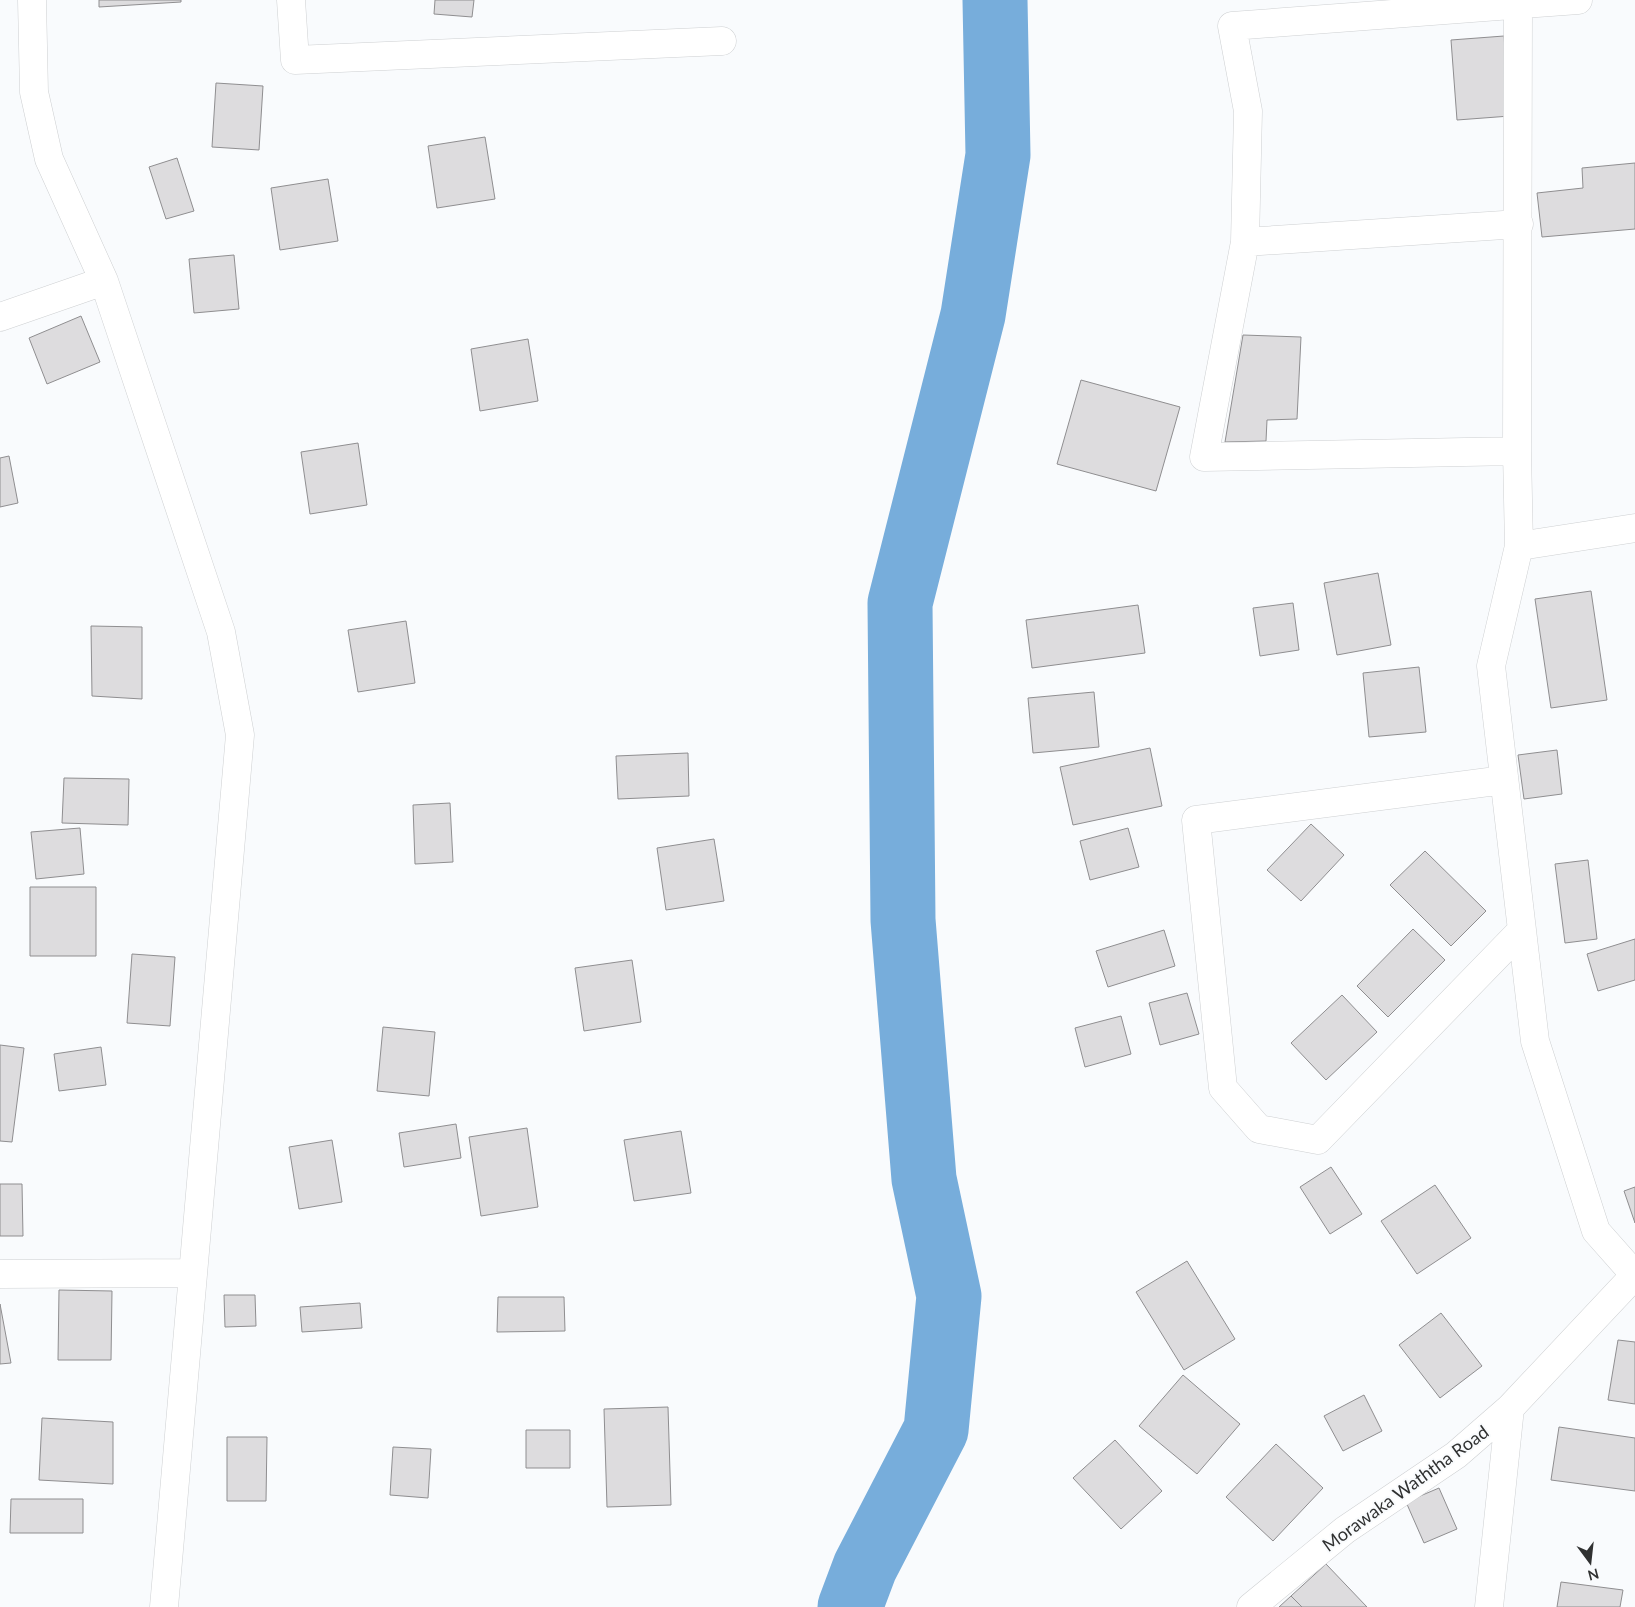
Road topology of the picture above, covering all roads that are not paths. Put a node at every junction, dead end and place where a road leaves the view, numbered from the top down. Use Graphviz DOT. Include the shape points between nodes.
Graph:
graph roads {
  1 [pos="32,0"];
  2 [pos="291,0"];
  3 [pos="1578,0"];
  4 [pos="1518,4"];
  5 [pos="722,41"];
  6 [pos="1519,224"];
  7 [pos="1245,242"];
  8 [pos="104,281"];
  9 [pos="0,317"];
  10 [pos="1517,451"];
  11 [pos="1635,528"];
  12 [pos="1519,546"];
  13 [pos="1504,780"];
  14 [pos="1522,930"];
  15 [pos="193,1273"];
  16 [pos="0,1274"];
  17 [pos="1635,1275"];
  18 [pos="1510,1408"];
  19 [pos="164,1607"];
  20 [pos="1251,1607"];
  21 [pos="1490,1607"];
  1 -- 8 [label="street" via="34,92 49,159"];
  2 -- 5 [label="street" via="295,60"];
  3 -- 4 [label="street"];
  4 -- 6 [label="street"];
  4 -- 7 [label="street" via="1232,26 1248,111"];
  6 -- 7 [label="street"];
  6 -- 10 [label="street"];
  7 -- 10 [label="street" via="1204,457"];
  8 -- 9 [label="street"];
  8 -- 15 [label="street" via="221,632 240,735"];
  10 -- 12 [label="street"];
  11 -- 12 [label="street"];
  12 -- 13 [label="street" via="1490,666"];
  13 -- 14 [label="street"];
  13 -- 14 [label="street" via="1196,820 1223,1088 1259,1130 1318,1140"];
  14 -- 17 [label="street" via="1535,1041 1596,1231"];
  15 -- 16 [label="street"];
  15 -- 19 [label="street"];
  17 -- 18 [label="street, Morawaka Waththa Road"];
  18 -- 20 [label="street, Morawaka Waththa Road" via="1456,1455 1345,1530"];
  18 -- 21 [label="street"];
}
